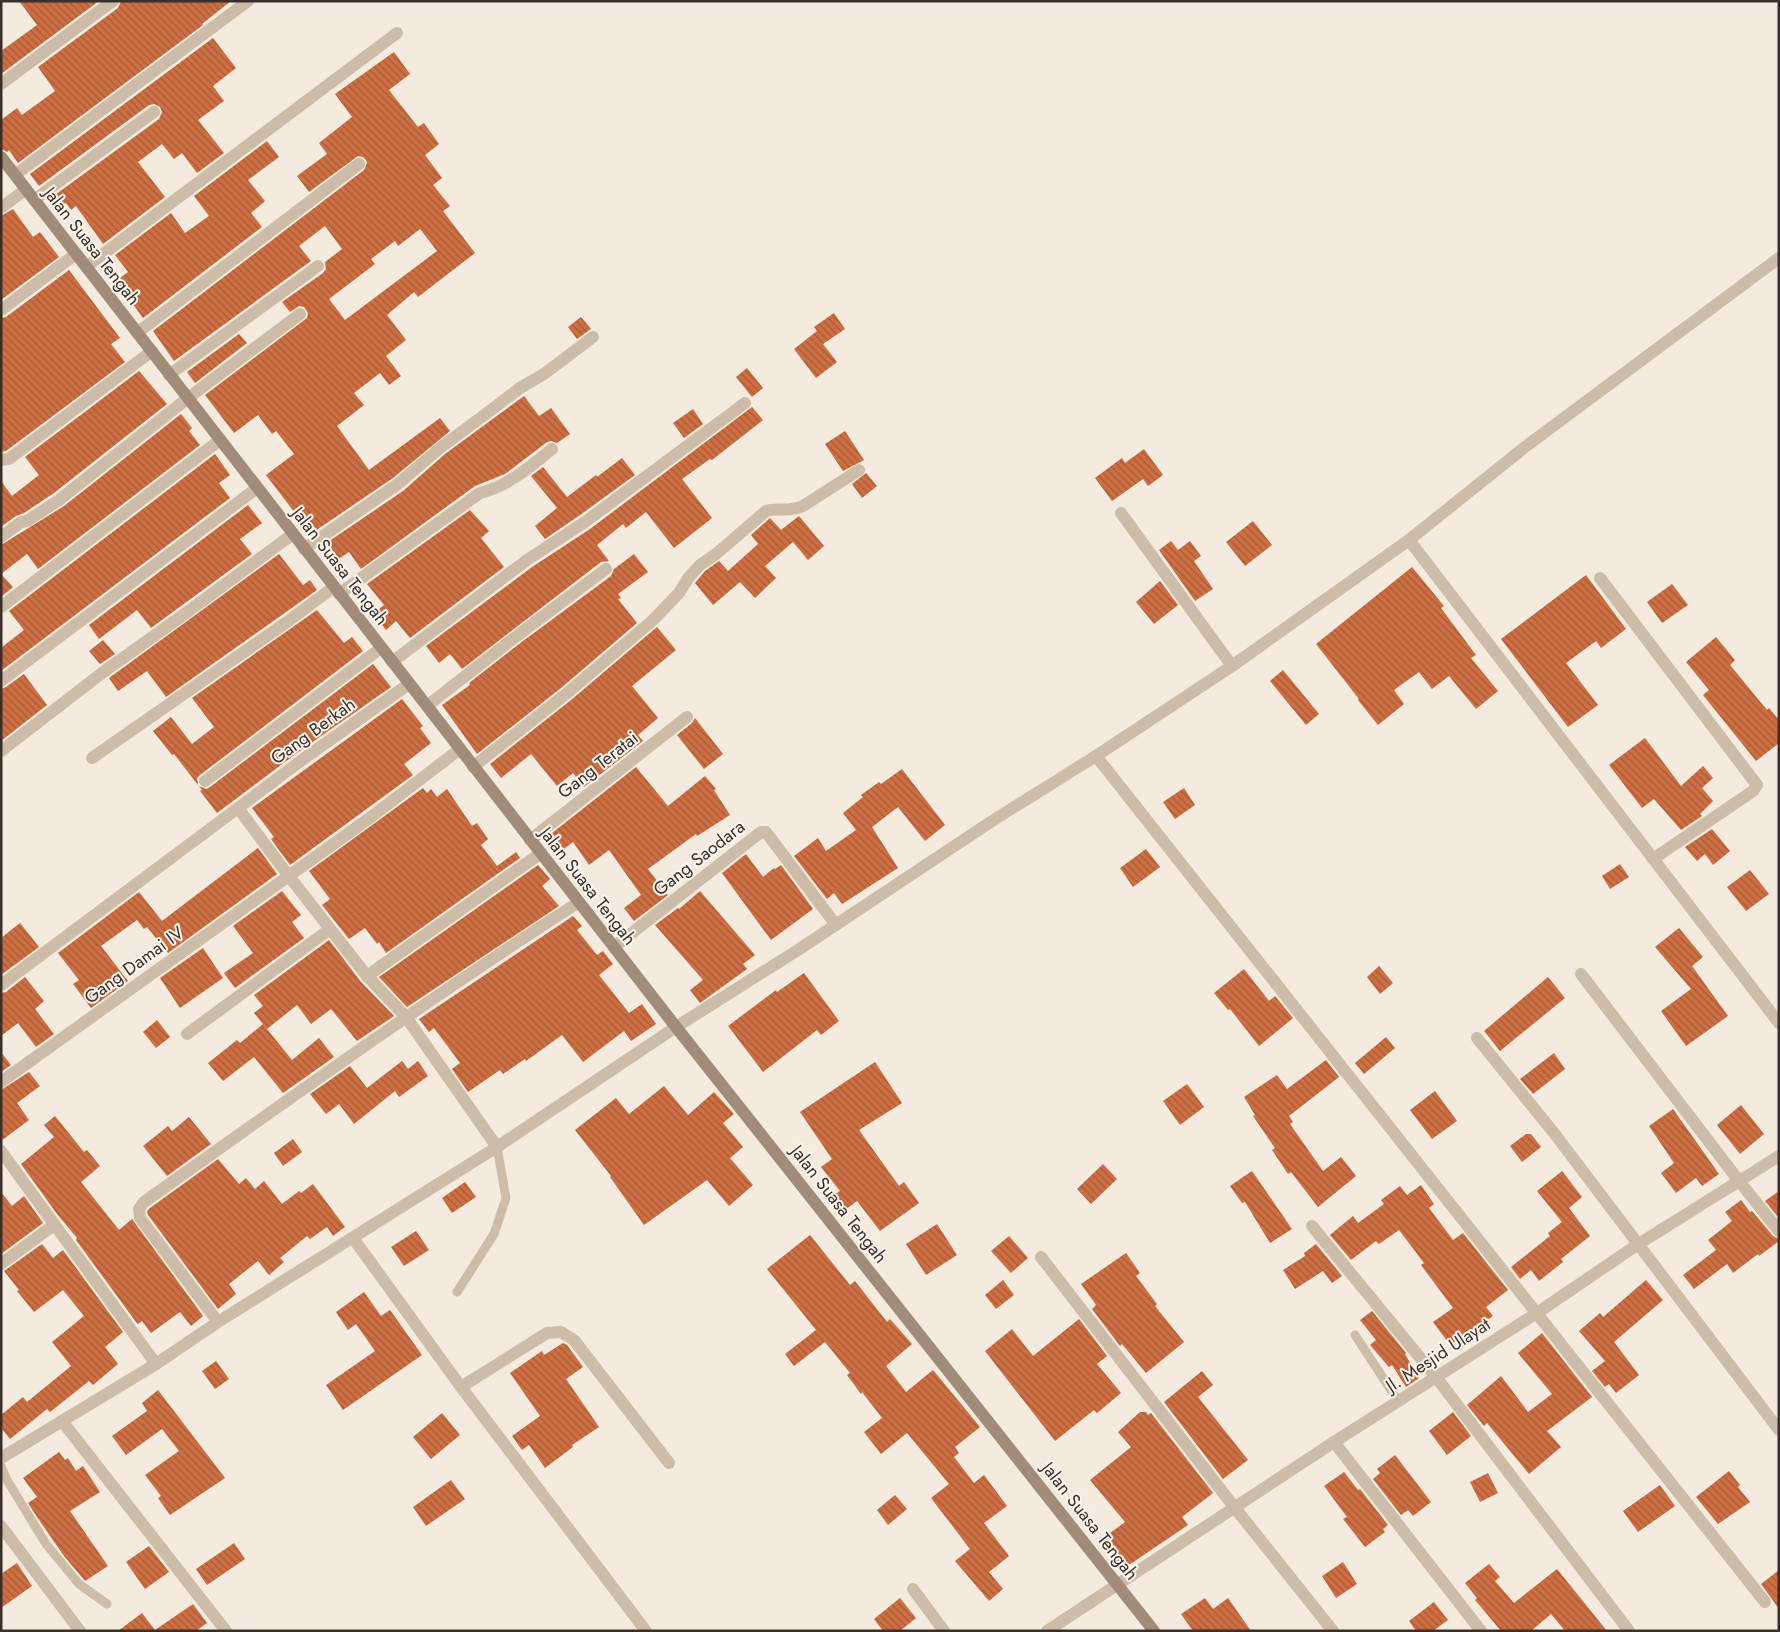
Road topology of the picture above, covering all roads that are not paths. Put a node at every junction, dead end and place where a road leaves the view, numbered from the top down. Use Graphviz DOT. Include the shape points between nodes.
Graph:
graph roads {
  1 [pos="113,1"];
  2 [pos="248,1"];
  3 [pos="397,33"];
  4 [pos="1,84"];
  5 [pos="154,112"];
  6 [pos="1,157"];
  7 [pos="359,164"];
  8 [pos="15,174"];
  9 [pos="26,189"];
  10 [pos="34,200"];
  11 [pos="1,208"];
  12 [pos="76,254"];
  13 [pos="1779,258"];
  14 [pos="318,266"];
  15 [pos="86,267"];
  16 [pos="1,310"];
  17 [pos="300,314"];
  18 [pos="137,333"];
  19 [pos="593,337"];
  20 [pos="152,351"];
  21 [pos="170,375"];
  22 [pos="188,398"];
  23 [pos="745,402"];
  24 [pos="220,440"];
  25 [pos="552,449"];
  26 [pos="1,460"];
  27 [pos="859,470"];
  28 [pos="257,488"];
  29 [pos="1120,513"];
  30 [pos="292,534"];
  31 [pos="1,537"];
  32 [pos="1409,540"];
  33 [pos="304,549"];
  34 [pos="606,569"];
  35 [pos="1600,578"];
  36 [pos="336,590"];
  37 [pos="1,607"];
  38 [pos="381,648"];
  39 [pos="392,662"];
  40 [pos="1232,666"];
  41 [pos="1,681"];
  42 [pos="409,684"];
  43 [pos="427,706"];
  44 [pos="688,717"];
  45 [pos="460,749"];
  46 [pos="1,751"];
  47 [pos="1096,756"];
  48 [pos="92,758"];
  49 [pos="473,767"];
  50 [pos="205,781"];
  51 [pos="238,808"];
  52 [pos="530,840"];
  53 [pos="541,854"];
  54 [pos="1653,859"];
  55 [pos="288,875"];
  56 [pos="579,902"];
  57 [pos="835,923"];
  58 [pos="330,929"];
  59 [pos="614,947"];
  60 [pos="1581,974"];
  61 [pos="367,976"];
  62 [pos="1,985"];
  63 [pos="406,1017"];
  64 [pos="1779,1023"];
  65 [pos="676,1027"];
  66 [pos="187,1034"];
  67 [pos="1477,1038"];
  68 [pos="1,1082"];
  69 [pos="497,1147"];
  70 [pos="1,1151"];
  71 [pos="1779,1156"];
  72 [pos="1739,1181"];
  73 [pos="54,1225"];
  74 [pos="1312,1226"];
  75 [pos="1779,1231"];
  76 [pos="353,1238"];
  77 [pos="1637,1244"];
  78 [pos="1041,1257"];
  79 [pos="1,1264"];
  80 [pos="457,1292"];
  81 [pos="1537,1312"];
  82 [pos="218,1322"];
  83 [pos="1356,1335"];
  84 [pos="156,1364"];
  85 [pos="1436,1377"];
  86 [pos="461,1386"];
  87 [pos="1398,1401"];
  88 [pos="62,1421"];
  89 [pos="1779,1430"];
  90 [pos="1334,1442"];
  91 [pos="1,1458"];
  92 [pos="669,1463"];
  93 [pos="1,1466"];
  94 [pos="1235,1508"];
  95 [pos="1,1526"];
  96 [pos="1118,1584"];
  97 [pos="913,1589"];
  98 [pos="1766,1602"];
  99 [pos="107,1604"];
  100 [pos="80,1631"];
  101 [pos="226,1631"];
  102 [pos="646,1631"];
  103 [pos="944,1631"];
  104 [pos="1047,1631"];
  105 [pos="1154,1631"];
  106 [pos="1333,1631"];
  107 [pos="1481,1631"];
  108 [pos="1629,1631"];
  1 -- 4 [label="street"];
  2 -- 8 [label="street"];
  3 -- 15 [label="street"];
  5 -- 10 [label="street"];
  6 -- 8 [label="street, Jalan Suasa Tengah"];
  7 -- 18 [label="street"];
  8 -- 9 [label="street, Jalan Suasa Tengah"];
  9 -- 10 [label="street, Jalan Suasa Tengah"];
  9 -- 11 [label="street"];
  10 -- 12 [label="street, Jalan Suasa Tengah"];
  12 -- 15 [label="street, Jalan Suasa Tengah"];
  12 -- 16 [label="street"];
  13 -- 32 [label="street" via="1526,447"];
  14 -- 21 [label="street"];
  15 -- 18 [label="street, Jalan Suasa Tengah"];
  17 -- 22 [label="street"];
  18 -- 20 [label="street, Jalan Suasa Tengah"];
  19 -- 33 [label="street" via="440,448 398,484"];
  20 -- 21 [label="street, Jalan Suasa Tengah"];
  20 -- 26 [label="street" via="9,459"];
  21 -- 22 [label="street, Jalan Suasa Tengah"];
  22 -- 24 [label="street, Jalan Suasa Tengah"];
  22 -- 31 [label="street" via="59,500"];
  23 -- 39 [label="street"];
  24 -- 28 [label="street, Jalan Suasa Tengah"];
  24 -- 37 [label="street"];
  25 -- 36 [label="street" via="520,474 494,490 480,493"];
  27 -- 49 [label="street" via="794,510 766,511 700,565 652,621"];
  28 -- 30 [label="street, Jalan Suasa Tengah"];
  28 -- 41 [label="street"];
  29 -- 40 [label="street"];
  30 -- 33 [label="street, Jalan Suasa Tengah"];
  30 -- 46 [label="street"];
  32 -- 40 [label="street"];
  32 -- 54 [label="street"];
  33 -- 36 [label="street, Jalan Suasa Tengah"];
  34 -- 43 [label="street"];
  35 -- 54 [label="street" via="1757,785 1753,791"];
  36 -- 38 [label="street, Jalan Suasa Tengah"];
  36 -- 48 [label="street"];
  38 -- 39 [label="street, Jalan Suasa Tengah"];
  38 -- 50 [label="street"];
  39 -- 42 [label="street, Jalan Suasa Tengah"];
  40 -- 47 [label="street"];
  42 -- 43 [label="street, Jalan Suasa Tengah"];
  42 -- 51 [label="street, Gang Berkah"];
  43 -- 45 [label="street, Jalan Suasa Tengah"];
  44 -- 52 [label="street, Gang Teratai"];
  45 -- 49 [label="street, Jalan Suasa Tengah"];
  45 -- 55 [label="street, Gang Damai IV"];
  47 -- 57 [label="street"];
  47 -- 81 [label="street"];
  49 -- 52 [label="street, Jalan Suasa Tengah"];
  51 -- 55 [label="street"];
  51 -- 62 [label="street, Gang Berkah"];
  52 -- 53 [label="street, Jalan Suasa Tengah"];
  53 -- 56 [label="street, Jalan Suasa Tengah"];
  53 -- 61 [label="street"];
  54 -- 64 [label="street"];
  55 -- 58 [label="street"];
  55 -- 68 [label="street, Gang Damai IV"];
  56 -- 59 [label="street, Jalan Suasa Tengah"];
  56 -- 63 [label="street"];
  57 -- 59 [label="street, Gang Saodara" via="769,835 761,832"];
  57 -- 65 [label="street"];
  58 -- 61 [label="street"];
  58 -- 66 [label="street"];
  59 -- 65 [label="street, Jalan Suasa Tengah"];
  60 -- 72 [label="street"];
  61 -- 63 [label="street"];
  63 -- 69 [label="street"];
  63 -- 82 [label="street" via="144,1202 139,1209 140,1218"];
  65 -- 69 [label="street"];
  65 -- 96 [label="street, Jalan Suasa Tengah"];
  67 -- 77 [label="street" via="1554,1133"];
  69 -- 76 [label="street"];
  69 -- 80 [label="lane" via="506,1198 494,1234"];
  70 -- 73 [label="street"];
  71 -- 72 [label="street, Jl. Mesjid Ulayat"];
  72 -- 75 [label="street"];
  72 -- 77 [label="street, Jl. Mesjid Ulayat"];
  73 -- 79 [label="street"];
  73 -- 84 [label="street"];
  74 -- 85 [label="street"];
  76 -- 82 [label="street"];
  76 -- 86 [label="street"];
  77 -- 81 [label="street, Jl. Mesjid Ulayat"];
  77 -- 89 [label="street"];
  78 -- 94 [label="street"];
  81 -- 85 [label="street, Jl. Mesjid Ulayat"];
  81 -- 98 [label="street"];
  82 -- 84 [label="street"];
  83 -- 87 [label="lane"];
  84 -- 88 [label="street"];
  85 -- 87 [label="street, Jl. Mesjid Ulayat"];
  85 -- 108 [label="street"];
  86 -- 92 [label="street" via="547,1333 561,1332 574,1340"];
  86 -- 102 [label="street"];
  87 -- 90 [label="street, Jl. Mesjid Ulayat"];
  88 -- 91 [label="street"];
  88 -- 101 [label="street"];
  90 -- 94 [label="street, Jl. Mesjid Ulayat"];
  90 -- 107 [label="street"];
  93 -- 99 [label="lane" via="46,1544 79,1584"];
  94 -- 96 [label="street, Jl. Mesjid Ulayat"];
  94 -- 106 [label="street"];
  95 -- 100 [label="street"];
  96 -- 104 [label="street, Jl. Mesjid Ulayat"];
  96 -- 105 [label="street, Jalan Suasa Tengah"];
  97 -- 103 [label="street"];
}
